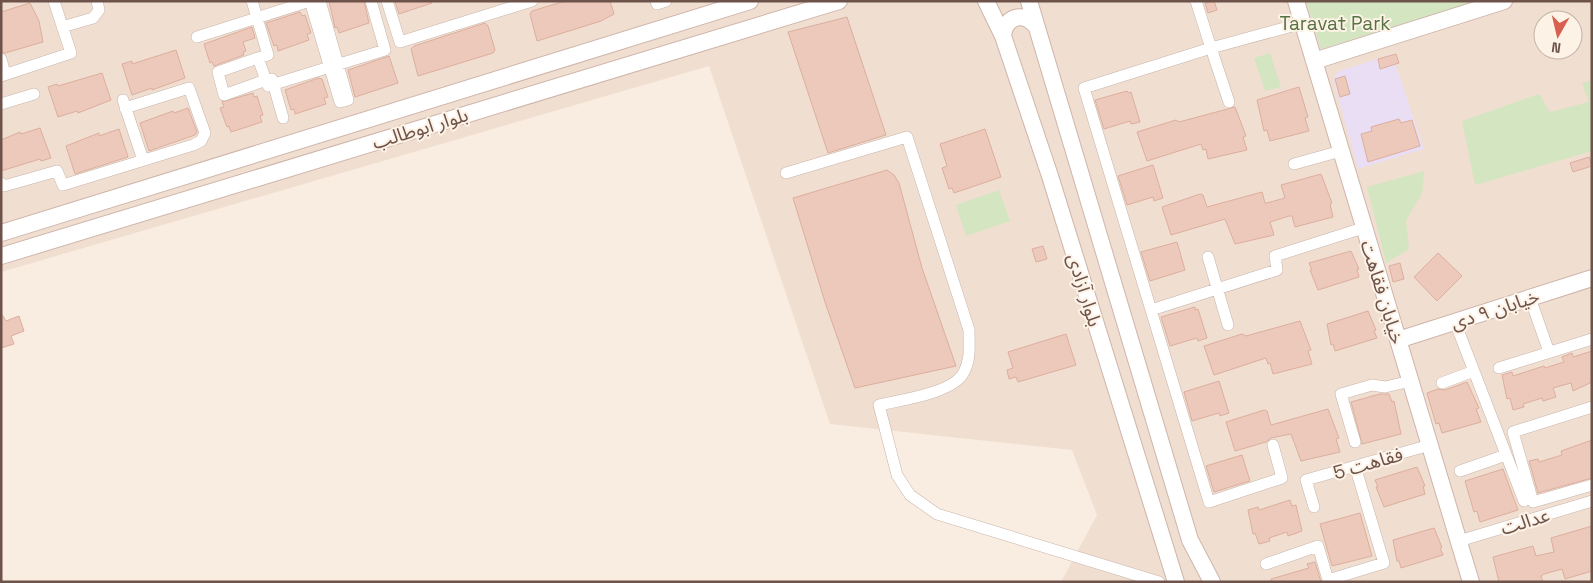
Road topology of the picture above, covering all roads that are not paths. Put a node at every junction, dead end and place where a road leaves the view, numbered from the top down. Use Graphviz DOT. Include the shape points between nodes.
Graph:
graph roads {
  1 [pos="54,1"];
  2 [pos="97,1"];
  3 [pos="252,1"];
  4 [pos="310,1"];
  5 [pos="320,1"];
  6 [pos="371,1"];
  7 [pos="386,1"];
  8 [pos="532,1"];
  9 [pos="656,1"];
  10 [pos="666,1"];
  11 [pos="750,1"];
  12 [pos="839,1"];
  13 [pos="986,1"];
  14 [pos="1029,1"];
  15 [pos="1196,1"];
  16 [pos="1296,1"];
  17 [pos="1504,1"];
  18 [pos="256,17"];
  19 [pos="1303,23"];
  20 [pos="1035,25"];
  21 [pos="62,27"];
  22 [pos="197,36"];
  23 [pos="1003,36"];
  24 [pos="1210,48"];
  25 [pos="261,57"];
  26 [pos="1,59"];
  27 [pos="1314,61"];
  28 [pos="334,66"];
  29 [pos="3,75"];
  30 [pos="270,82"];
  31 [pos="34,94"];
  32 [pos="1229,102"];
  33 [pos="1,104"];
  34 [pos="283,118"];
  35 [pos="1341,151"];
  36 [pos="143,160"];
  37 [pos="1294,164"];
  38 [pos="786,173"];
  39 [pos="1,184"];
  40 [pos="1364,228"];
  41 [pos="1,233"];
  42 [pos="1,256"];
  43 [pos="1208,257"];
  44 [pos="1592,278"];
  45 [pos="1217,288"];
  46 [pos="1530,298"];
  47 [pos="1151,310"];
  48 [pos="1455,322"];
  49 [pos="1228,325"];
  50 [pos="1592,339"];
  51 [pos="1398,340"];
  52 [pos="1549,352"];
  53 [pos="1498,368"];
  54 [pos="1474,371"];
  55 [pos="1411,381"];
  56 [pos="1442,383"];
  57 [pos="1592,407"];
  58 [pos="1355,442"];
  59 [pos="1273,445"];
  60 [pos="1430,445"];
  61 [pos="1506,455"];
  62 [pos="1355,466"];
  63 [pos="1460,471"];
  64 [pos="1592,485"];
  65 [pos="1524,501"];
  66 [pos="1592,501"];
  67 [pos="1314,507"];
  68 [pos="1459,541"];
  69 [pos="1266,564"];
  70 [pos="1159,582"];
  71 [pos="1176,582"];
  72 [pos="1212,582"];
  73 [pos="1471,582"];
  1 -- 21 [label="street"];
  2 -- 21 [label="street" via="99,10 93,18"];
  3 -- 18 [label="street"];
  4 -- 18 [label="street"];
  4 -- 28 [label="street"];
  5 -- 28 [label="street"];
  6 -- 28 [label="street" via="385,50"];
  7 -- 8 [label="street" via="400,42"];
  9 -- 10 [label="street" via="657,4"];
  11 -- 41 [label="main road, بلوار ابوطالب"];
  12 -- 42 [label="main road, بلوار ابوطالب"];
  13 -- 23 [label="main road, بلوار آزادی"];
  14 -- 20 [label="main road, بلوار آزادی"];
  15 -- 24 [label="street"];
  16 -- 19 [label="main road, خیابان فقاهت"];
  17 -- 27 [label="main road"];
  18 -- 22 [label="street"];
  18 -- 25 [label="street" via="268,55"];
  19 -- 24 [label="street"];
  19 -- 27 [label="main road, خیابان فقاهت"];
  20 -- 23 [label="main road" via="1030,20 1015,17 1008,21"];
  20 -- 72 [label="main road, بلوار آزادی" via="1190,540"];
  21 -- 29 [label="street" via="71,53"];
  23 -- 71 [label="main road, بلوار آزادی" via="1050,176"];
  24 -- 32 [label="street"];
  24 -- 47 [label="street" via="1084,88"];
  25 -- 30 [label="street"];
  25 -- 30 [label="street" via="218,72 224,95"];
  26 -- 29 [label="street"];
  27 -- 35 [label="main road, خیابان فقاهت"];
  28 -- 30 [label="street"];
  30 -- 34 [label="street"];
  31 -- 33 [label="street"];
  35 -- 37 [label="street"];
  35 -- 40 [label="main road, خیابان فقاهت"];
  36 -- 36 [label="street" via="124,104 189,88 205,133 201,141"];
  36 -- 39 [label="street" via="63,185 57,171 4,186"];
  38 -- 70 [label="street" via="908,137 969,330 970,354 964,374 944,389 879,405 897,475 910,495 937,514"];
  40 -- 45 [label="street" via="1275,256 1277,270"];
  40 -- 51 [label="main road, خیابان فقاهت"];
  43 -- 45 [label="street"];
  44 -- 46 [label="main road, خیابان ۹ دی"];
  45 -- 47 [label="street"];
  45 -- 49 [label="street"];
  46 -- 48 [label="main road, خیابان ۹ دی"];
  46 -- 52 [label="street"];
  47 -- 59 [label="street" via="1209,502 1282,478"];
  48 -- 51 [label="main road, خیابان ۹ دی"];
  48 -- 54 [label="street"];
  50 -- 52 [label="street"];
  51 -- 55 [label="main road, خیابان فقاهت"];
  52 -- 53 [label="street"];
  54 -- 56 [label="street"];
  54 -- 61 [label="street"];
  55 -- 58 [label="street" via="1385,387 1372,385 1341,394"];
  55 -- 60 [label="main road, خیابان فقاهت"];
  57 -- 64 [label="street" via="1513,432 1533,502"];
  60 -- 62 [label="street, فقاهت 5"];
  60 -- 68 [label="main road, خیابان فقاهت"];
  61 -- 63 [label="street"];
  61 -- 65 [label="street"];
  62 -- 67 [label="street, فقاهت 5" via="1306,480"];
  62 -- 69 [label="street" via="1384,563 1328,580 1318,546"];
  66 -- 68 [label="street, عدالت"];
  68 -- 73 [label="main road, خیابان فقاهت"];
}
